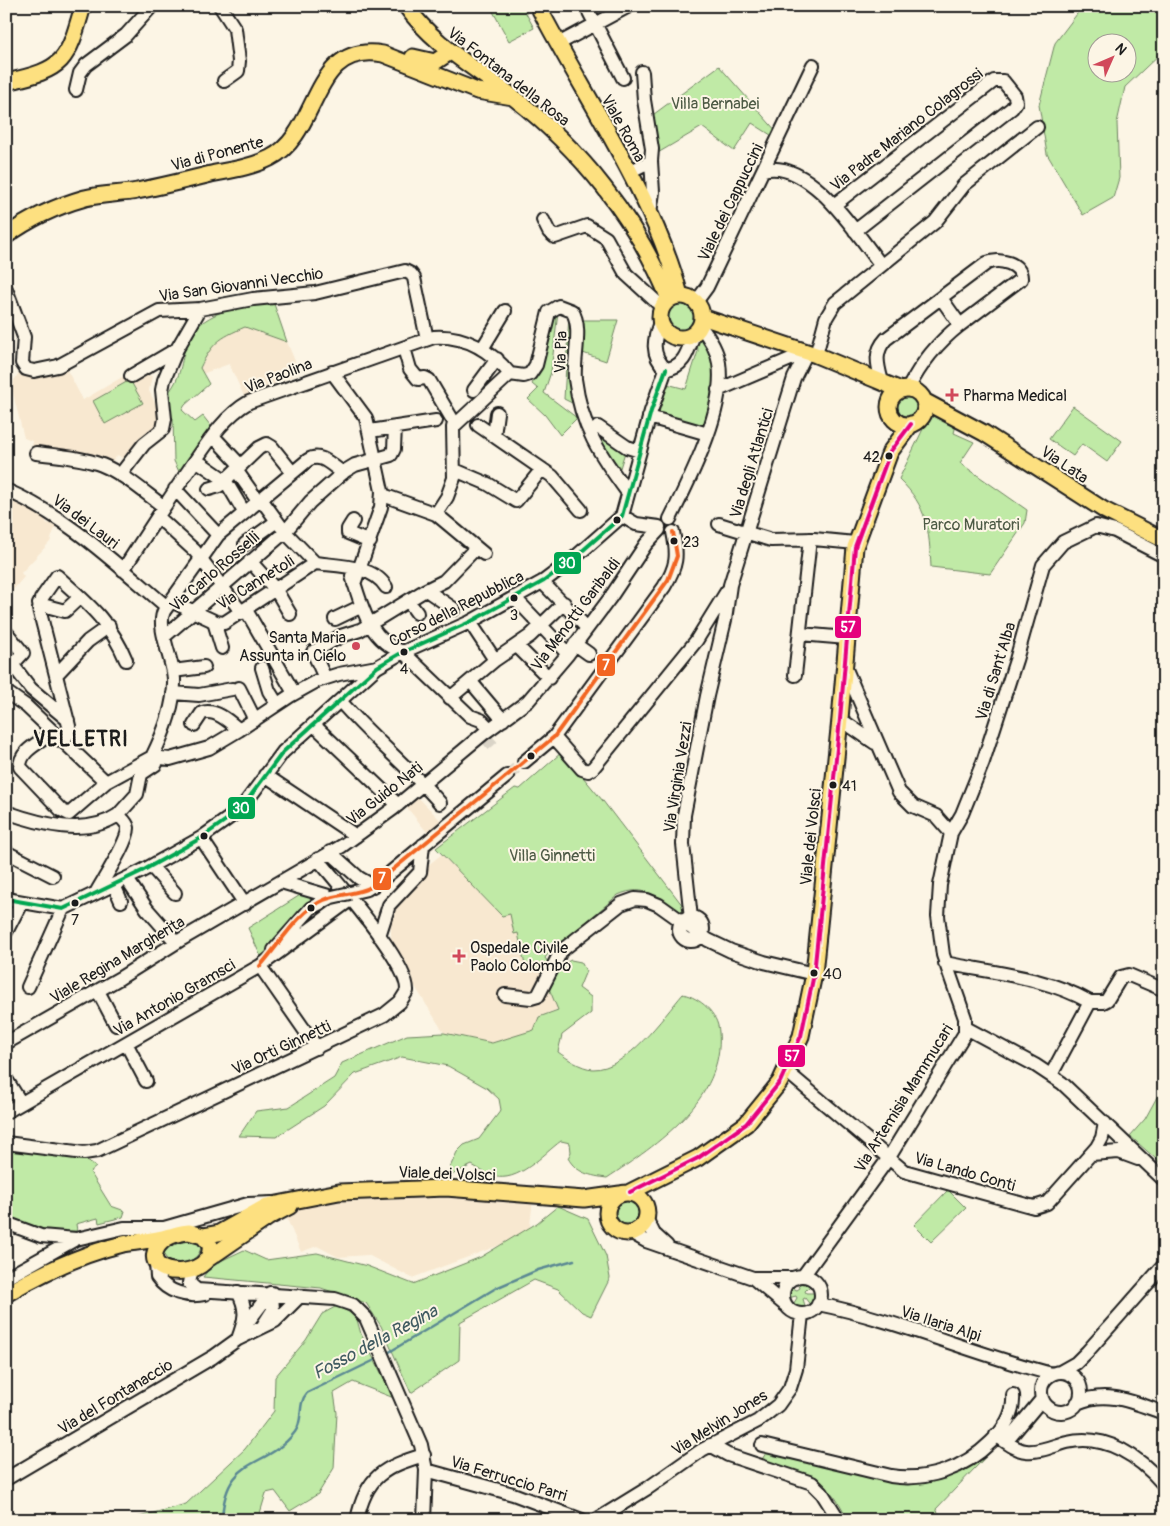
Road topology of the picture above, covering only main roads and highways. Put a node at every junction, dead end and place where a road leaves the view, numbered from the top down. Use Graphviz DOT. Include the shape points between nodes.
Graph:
graph roads {
  1 [pos="83,6"];
  2 [pos="406,6"];
  3 [pos="538,6"];
  4 [pos="450,52"];
  5 [pos="393,57"];
  6 [pos="475,69"];
  7 [pos="447,80"];
  8 [pos="7,83"];
  9 [pos="513,97"];
  10 [pos="6,236"];
  11 [pos="668,304"];
  12 [pos="699,326"];
  13 [pos="860,374"];
  14 [pos="905,390"];
  15 [pos="924,408"];
  16 [pos="891,414"];
  17 [pos="911,424"];
  18 [pos="890,452"];
  19 [pos="1164,540"];
  20 [pos="670,1173"];
  21 [pos="625,1193"];
  22 [pos="310,1197"];
  23 [pos="584,1199"];
  24 [pos="647,1216"];
  25 [pos="607,1217"];
  26 [pos="170,1236"];
  27 [pos="204,1236"];
  28 [pos="116,1246"];
  29 [pos="155,1261"];
  30 [pos="198,1266"];
  31 [pos="6,1294"];
  1 -- 8 [label="main road" via="71,47 63,58 45,72"];
  2 -- 4 [label="main road, Via Fontana della Rosa" via="428,34"];
  3 -- 11 [label="main road, Viale Roma" via="650,213 674,271"];
  4 -- 5 [label="main road, Via di Ponente" via="432,63 408,56"];
  4 -- 6 [label="main road, Via Fontana della Rosa"];
  5 -- 7 [label="main road, Via di Ponente"];
  5 -- 10 [label="main road, Via di Ponente" via="369,53 340,61 326,78 292,141 282,152 268,159 254,165 139,190 85,198 31,220"];
  6 -- 7 [label="main road"];
  6 -- 9 [label="main road, Via Fontana della Rosa"];
  7 -- 9 [label="main road, Via di Ponente" via="487,94"];
  9 -- 11 [label="main road, Via Fontana della Rosa" via="557,134 591,172 640,240"];
  11 -- 12 [label="main road" via="689,297 701,309"];
  11 -- 12 [label="main road" via="664,330 671,336 686,338"];
  12 -- 13 [label="main road" via="811,354"];
  13 -- 14 [label="main road"];
  13 -- 16 [label="main road" via="877,391"];
  14 -- 15 [label="main road" via="916,392"];
  14 -- 16 [label="main road" via="892,397"];
  15 -- 17 [label="main road" via="918,421"];
  15 -- 19 [label="main road, Via Lata" via="948,413 1100,507"];
  16 -- 17 [label="main road" via="902,424"];
  16 -- 18 [label="main road, Viale dei Volsci"];
  17 -- 18 [label="main road, Viale dei Volsci"];
  18 -- 20 [label="main road, Viale dei Volsci" via="855,543 814,974 804,1025 786,1071 770,1097 742,1127"];
  20 -- 21 [label="main road, Viale dei Volsci"];
  20 -- 24 [label="main road, Viale dei Volsci" via="653,1192"];
  21 -- 23 [label="main road, Viale dei Volsci"];
  21 -- 24 [label="main road" via="644,1201"];
  21 -- 25 [label="main road" via="609,1203"];
  22 -- 23 [label="main road, Viale dei Volsci" via="354,1190 446,1188"];
  22 -- 27 [label="main road, Viale dei Volsci" via="255,1211 219,1233"];
  22 -- 30 [label="main road, Viale dei Volsci" via="274,1214"];
  23 -- 25 [label="main road" via="598,1206"];
  24 -- 25 [label="main road" via="643,1226 632,1233 619,1232"];
  26 -- 27 [label="main road" via="189,1232"];
  26 -- 28 [label="main road"];
  26 -- 29 [label="main road" via="157,1248"];
  27 -- 30 [label="main road" via="211,1247"];
  28 -- 29 [label="main road" via="135,1250"];
  28 -- 31 [label="main road" via="44,1272"];
  29 -- 30 [label="main road" via="175,1272"];
}
